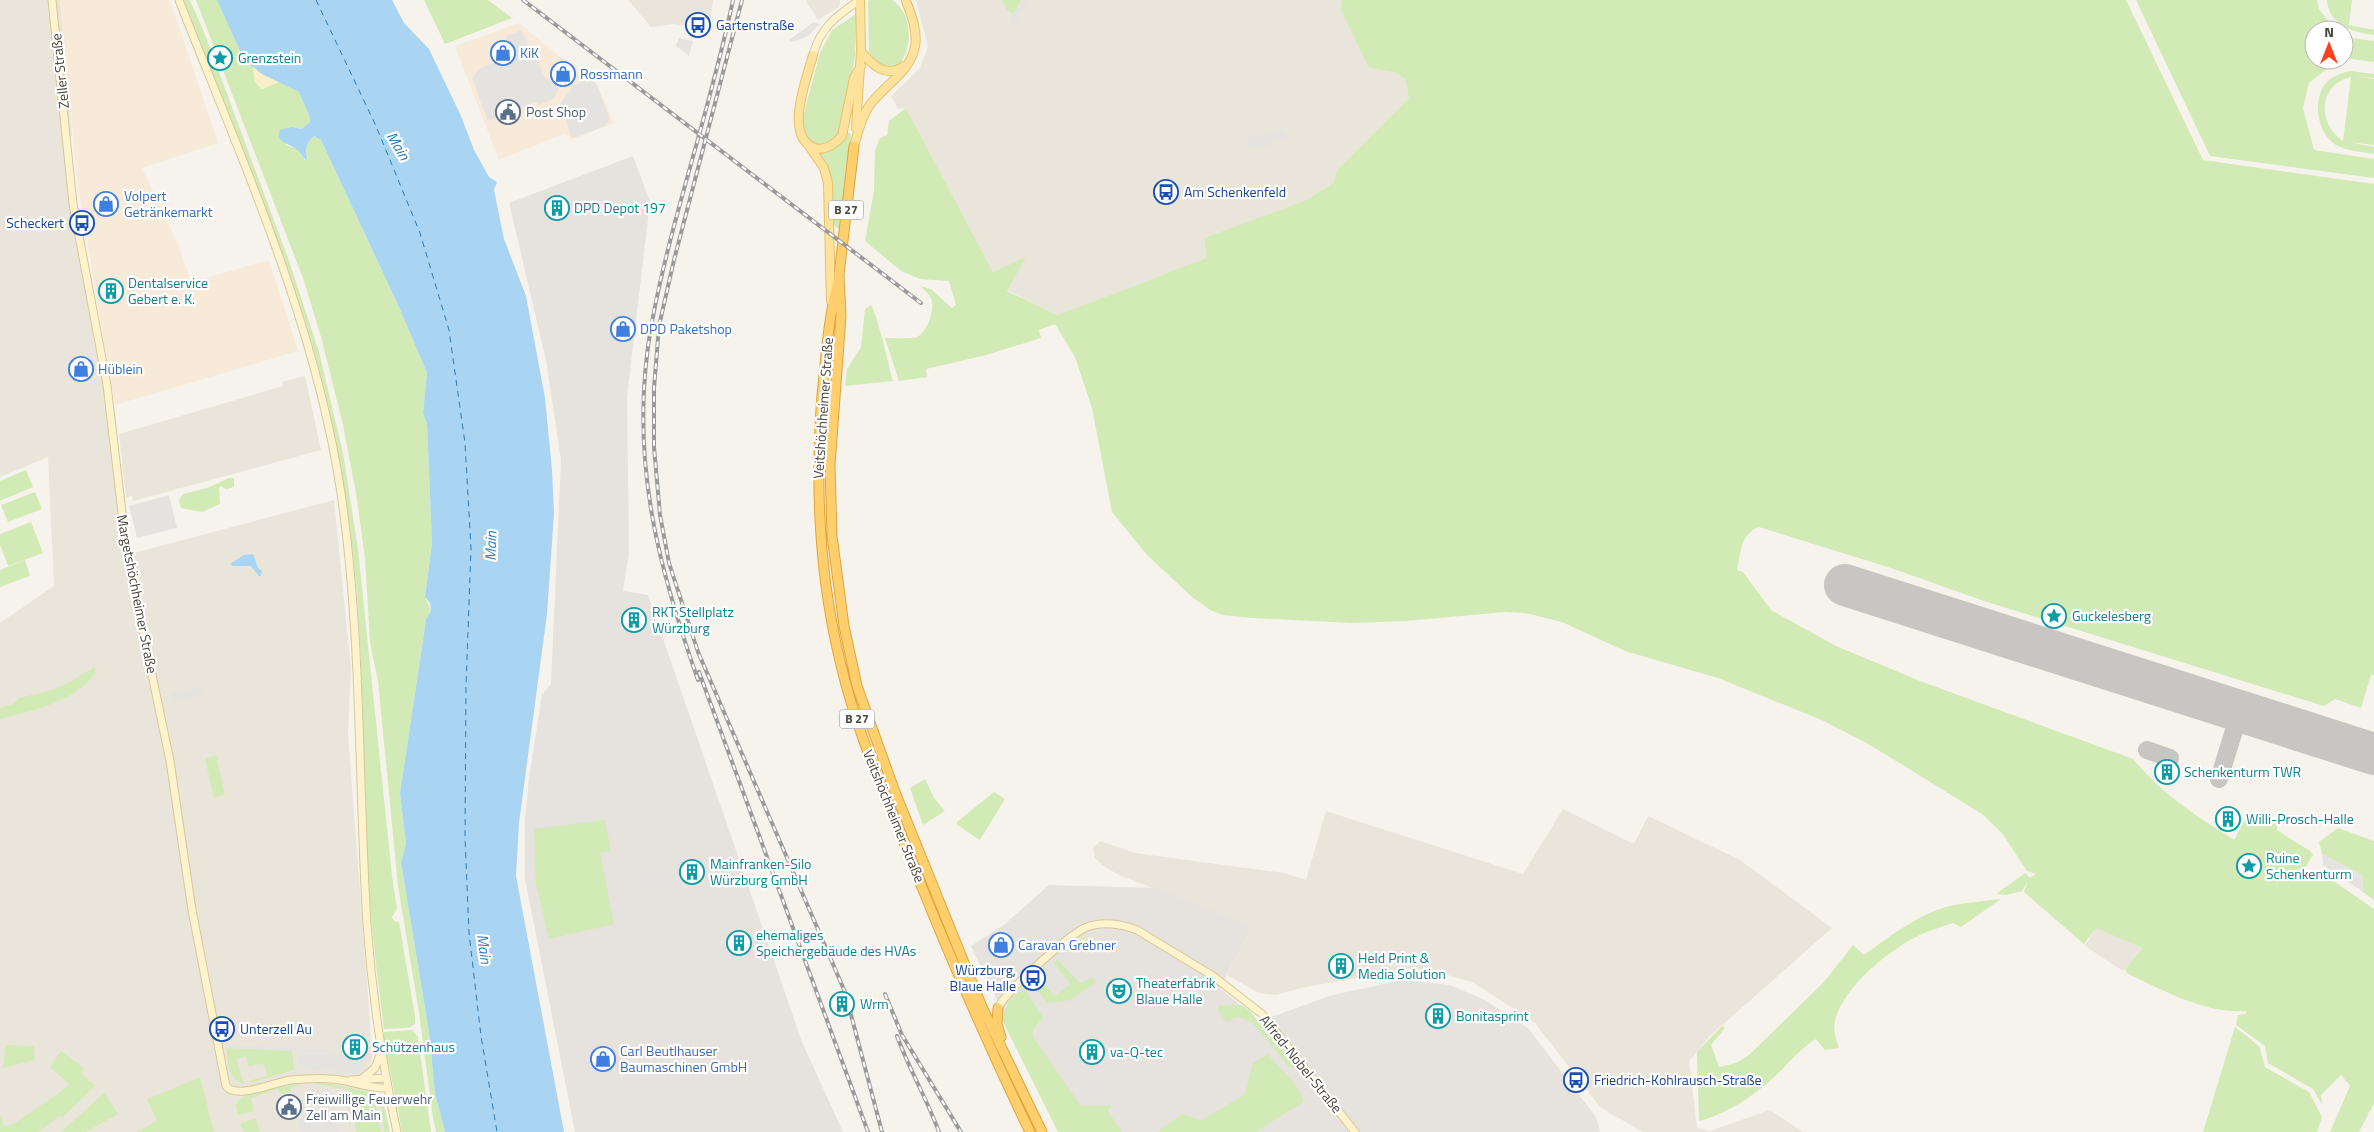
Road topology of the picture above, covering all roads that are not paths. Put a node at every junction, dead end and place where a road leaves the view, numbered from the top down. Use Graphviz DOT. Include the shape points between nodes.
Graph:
graph roads {
  1 [pos="52,0"];
  2 [pos="179,0"];
  3 [pos="860,0"];
  4 [pos="905,1"];
  5 [pos="861,51"];
  6 [pos="813,55"];
  7 [pos="908,64"];
  8 [pos="861,66"];
  9 [pos="67,143"];
  10 [pos="809,146"];
  11 [pos="854,146"];
  12 [pos="839,275"];
  13 [pos="831,309"];
  14 [pos="998,1008"];
  15 [pos="382,1052"];
  16 [pos="1007,1060"];
  17 [pos="386,1078"];
  18 [pos="360,1080"];
  19 [pos="344,1081"];
  20 [pos="387,1088"];
  21 [pos="397,1132"];
  22 [pos="1030,1132"];
  23 [pos="1042,1132"];
  24 [pos="1355,1132"];
  1 -- 9 [label="street, Zeller Straße"];
  2 -- 15 [label="street" via="281,262 313,363 334,451 353,598 368,927"];
  3 -- 5 [label="main road, B 27"];
  3 -- 6 [label="street" via="822,32"];
  4 -- 7 [label="main road" via="918,43"];
  5 -- 7 [label="main road" via="870,62 884,70 898,70"];
  5 -- 8 [label="main road, B 27"];
  6 -- 10 [label="main road" via="798,119 798,130"];
  7 -- 11 [label="main road" via="870,105"];
  8 -- 10 [label="main road" via="854,78 842,136 827,148"];
  8 -- 11 [label="main road, B 27"];
  9 -- 19 [label="street, Margetshöchheimer Straße" via="73,204 107,385 127,555 170,760 192,910 226,1086 230,1091 239,1093 278,1081 321,1078"];
  10 -- 13 [label="main road" via="824,168 828,183"];
  11 -- 12 [label="highway, Veitshöchheimer Straße / B 27"];
  12 -- 13 [label="highway, Veitshöchheimer Straße / B 27"];
  12 -- 16 [label="highway, Veitshöchheimer Straße / B 27" via="841,316 832,429 830,510 834,571 850,655 857,686 895,792 982,1007"];
  13 -- 22 [label="highway, Veitshöchheimer Straße / B 27" via="818,446 818,482 823,568 840,661 865,745 972,1009"];
  14 -- 16 [label="highway" via="997,1024 1009,1053"];
  14 -- 24 [label="street, Alfred-Nobel-Straße" via="1010,992 1081,931 1097,925 1126,926 1213,976 1262,1014"];
  15 -- 17 [label="street"];
  15 -- 18 [label="street" via="375,1068"];
  16 -- 23 [label="highway, Veitshöchheimer Straße / B 27"];
  17 -- 18 [label="street"];
  17 -- 20 [label="street"];
  18 -- 19 [label="street"];
  19 -- 20 [label="street"];
  20 -- 21 [label="street"];
}
